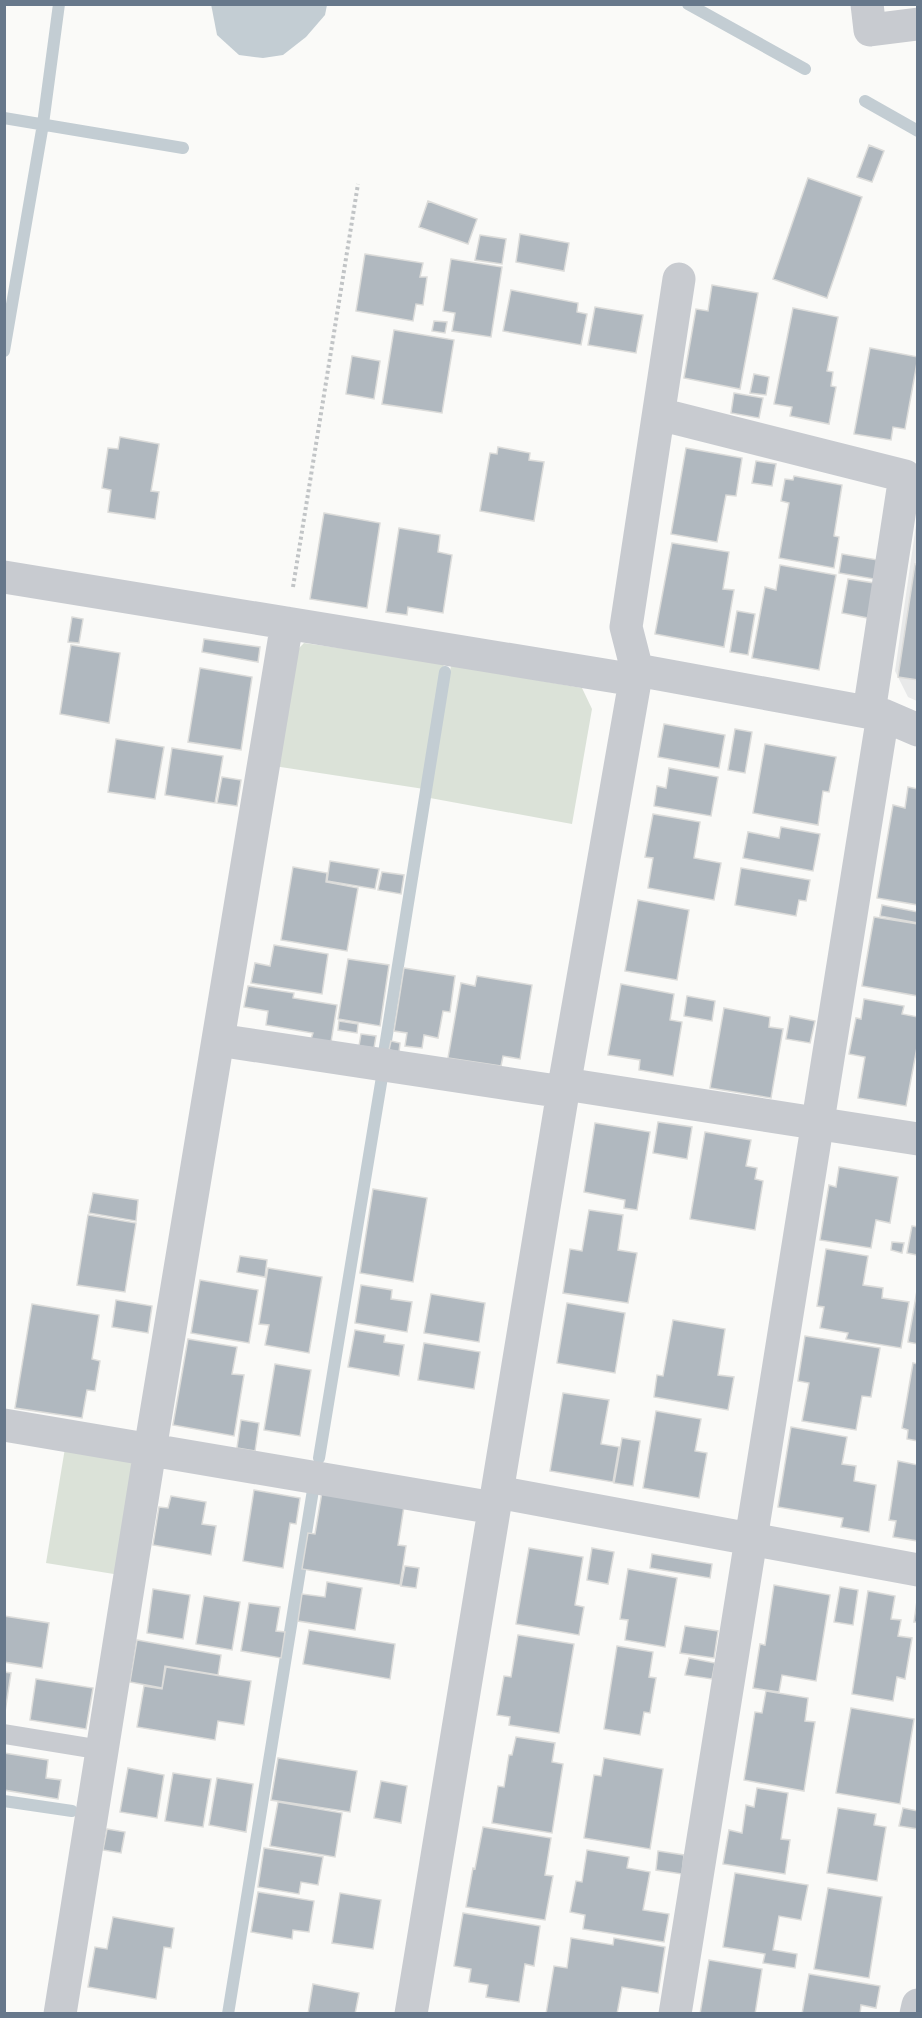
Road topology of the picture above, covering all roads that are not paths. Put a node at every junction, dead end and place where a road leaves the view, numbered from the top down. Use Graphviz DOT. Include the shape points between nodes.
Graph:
graph roads {
  1 [pos="867,4"];
  2 [pos="918,24"];
  3 [pos="679,279"];
  4 [pos="659,414"];
  5 [pos="4,577"];
  6 [pos="287,623"];
  7 [pos="636,675"];
  8 [pos="876,714"];
  9 [pos="918,730"];
  10 [pos="218,1040"];
  11 [pos="564,1088"];
  12 [pos="817,1124"];
  13 [pos="918,1139"];
  14 [pos="4,1425"];
  15 [pos="150,1450"];
  16 [pos="496,1500"];
  17 [pos="751,1539"];
  18 [pos="918,1570"];
  19 [pos="4,1734"];
  20 [pos="102,1750"];
  21 [pos="918,2005"];
  22 [pos="60,2013"];
  23 [pos="411,2013"];
  24 [pos="675,2013"];
  25 [pos="916,2013"];
  1 -- 2 [label="street" via="870,30"];
  3 -- 4 [label="street"];
  4 -- 7 [label="street" via="626,627"];
  4 -- 8 [label="street" via="905,476"];
  5 -- 6 [label="street"];
  6 -- 7 [label="street"];
  6 -- 10 [label="street"];
  7 -- 8 [label="street"];
  7 -- 11 [label="street"];
  8 -- 9 [label="street"];
  8 -- 12 [label="street"];
  10 -- 11 [label="street"];
  10 -- 15 [label="street"];
  11 -- 12 [label="street"];
  11 -- 16 [label="street"];
  12 -- 13 [label="street"];
  12 -- 17 [label="street"];
  14 -- 15 [label="street"];
  15 -- 16 [label="street"];
  15 -- 20 [label="street"];
  16 -- 17 [label="street"];
  16 -- 23 [label="street"];
  17 -- 18 [label="street"];
  17 -- 24 [label="street"];
  19 -- 20 [label="lane"];
  20 -- 22 [label="street"];
  21 -- 25 [label="street"];
}
